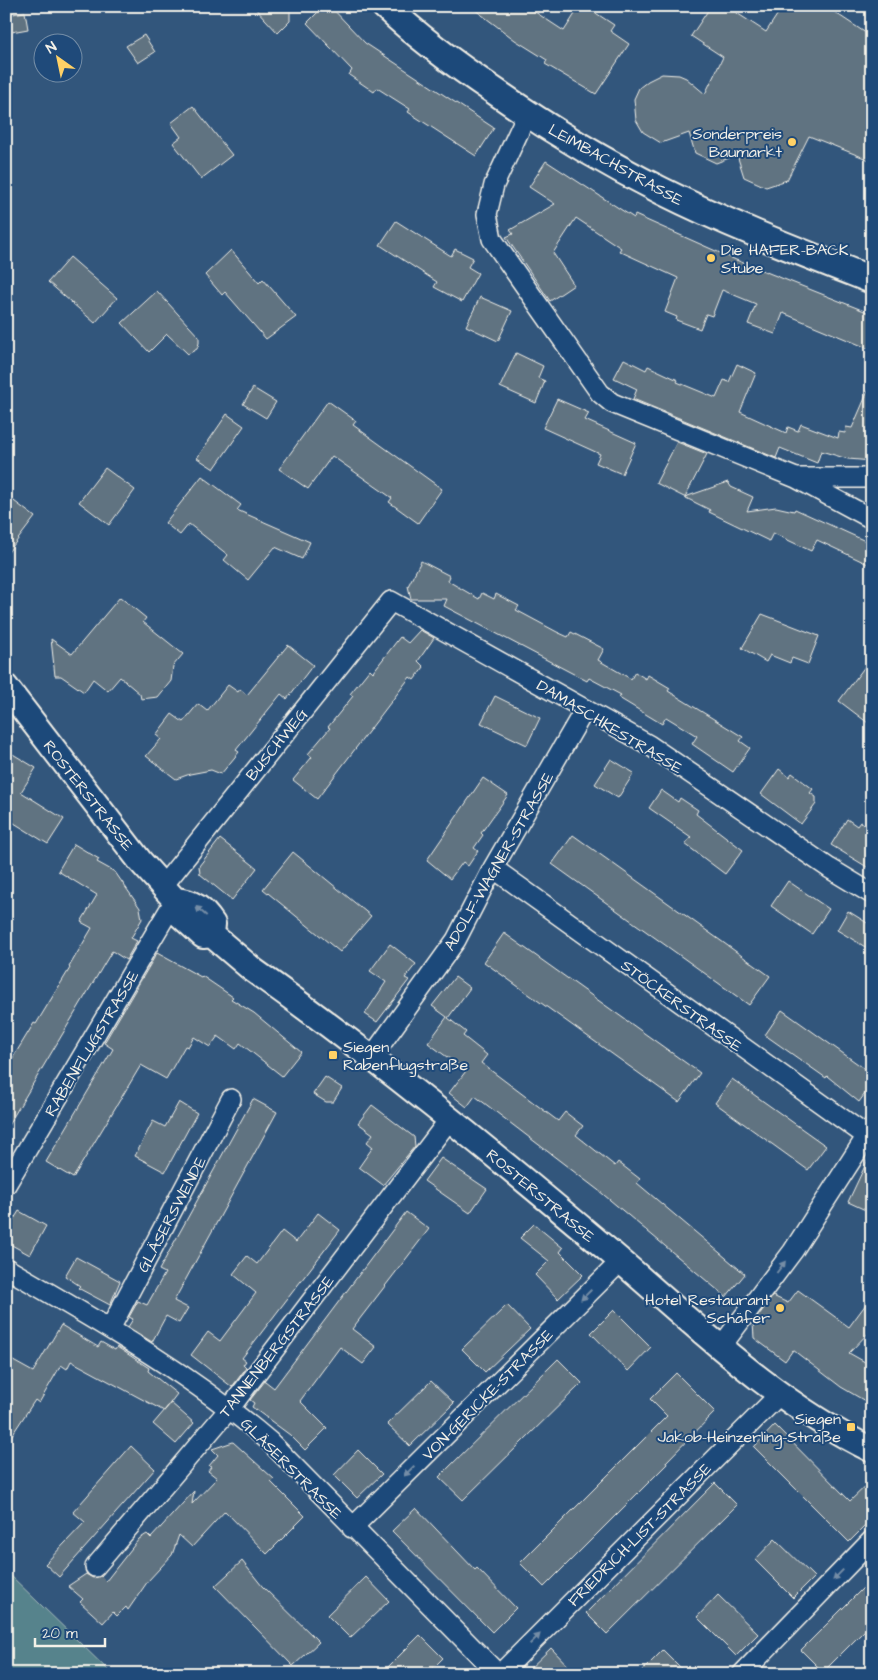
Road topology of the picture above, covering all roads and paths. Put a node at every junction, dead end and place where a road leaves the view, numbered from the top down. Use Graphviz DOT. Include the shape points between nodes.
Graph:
graph roads {
  1 [pos="385,6"];
  2 [pos="527,114"];
  3 [pos="872,280"];
  4 [pos="796,478"];
  5 [pos="872,478"];
  6 [pos="872,519"];
  7 [pos="391,601"];
  8 [pos="8,696"];
  9 [pos="586,709"];
  10 [pos="493,868"];
  11 [pos="169,893"];
  12 [pos="872,894"];
  13 [pos="371,1058"];
  14 [pos="231,1099"];
  15 [pos="449,1120"];
  16 [pos="870,1135"];
  17 [pos="6,1185"];
  18 [pos="621,1261"];
  19 [pos="6,1268"];
  20 [pos="110,1329"];
  21 [pos="720,1348"];
  22 [pos="779,1395"];
  23 [pos="230,1408"];
  24 [pos="872,1450"];
  25 [pos="352,1528"];
  26 [pos="872,1540"];
  27 [pos="95,1567"];
  28 [pos="499,1674"];
  29 [pos="742,1674"];
  1 -- 2 [label="main road, LEIMBACHSTRASSE" via="466,72"];
  2 -- 3 [label="main road, LEIMBACHSTRASSE" via="662,191 731,223"];
  2 -- 4 [label="street" via="494,185 487,214 492,239 580,367 612,404"];
  4 -- 5 [label="street"];
  4 -- 6 [label="street"];
  7 -- 9 [label="street, DAMASCHKESTRASSE"];
  7 -- 11 [label="street, BUSCHWEG"];
  8 -- 11 [label="street, ROSTERSTRASSE"];
  9 -- 10 [label="street, ADOLF-WAGNER-STRASSE"];
  9 -- 12 [label="street, DAMASCHKESTRASSE" via="649,746"];
  10 -- 13 [label="street, ADOLF-WAGNER-STRASSE" via="456,940"];
  10 -- 16 [label="street, STÖCKERSTRASSE"];
  11 -- 13 [label="street, ROSTERSTRASSE" via="180,915 203,936 212,935 253,970"];
  11 -- 17 [label="street, RABENFLUGSTRASSE"];
  13 -- 15 [label="street, ROSTERSTRASSE"];
  14 -- 20 [label="street, GLÄSERSWENDE"];
  15 -- 18 [label="street, ROSTERSTRASSE"];
  15 -- 23 [label="street, TANNENBERGSTRASSE"];
  21 -- 16 [label="street, one-way" via="792,1251"];
  18 -- 21 [label="street, ROSTERSTRASSE"];
  18 -- 25 [label="street, VON-GERICKE-STRASSE, one-way"];
  19 -- 20 [label="street, GLÄSERSTRASSE"];
  20 -- 23 [label="street, GLÄSERSTRASSE"];
  21 -- 22 [label="street, ROSTERSTRASSE"];
  22 -- 24 [label="street, ROSTERSTRASSE" via="822,1424"];
  28 -- 22 [label="street, FRIEDRICH-LIST-STRASSE, one-way"];
  23 -- 25 [label="street, GLÄSERSTRASSE" via="269,1441"];
  23 -- 27 [label="street, TANNENBERGSTRASSE"];
  25 -- 28 [label="street, GLÄSERSTRASSE"];
  26 -- 29 [label="street, one-way"];
}
